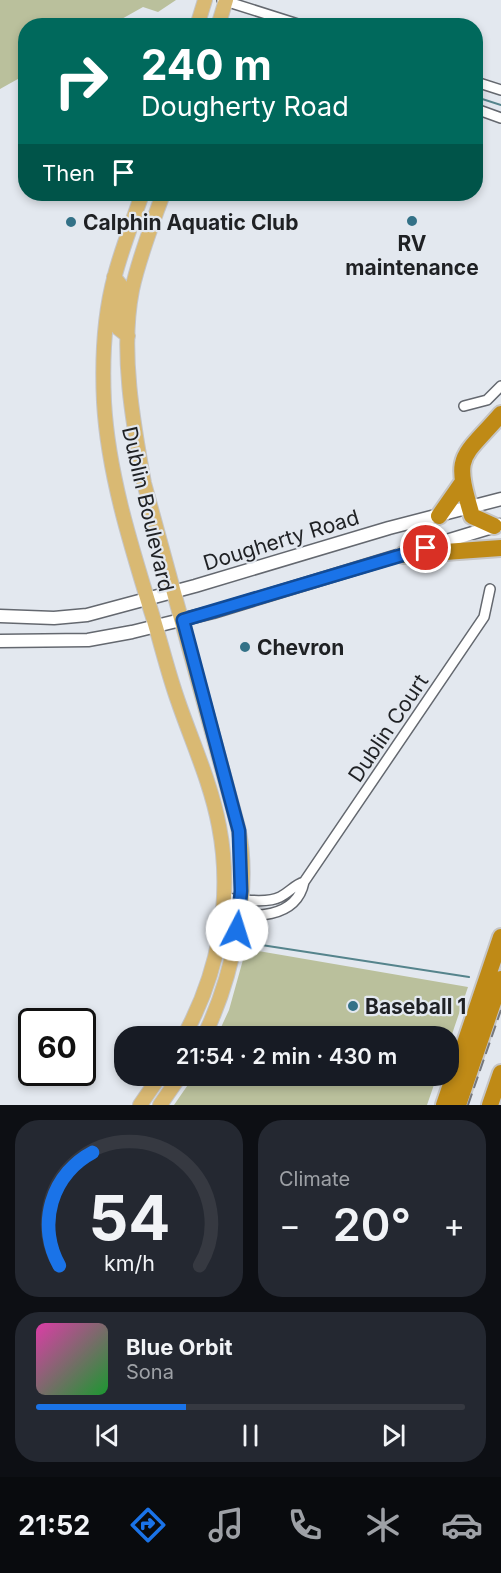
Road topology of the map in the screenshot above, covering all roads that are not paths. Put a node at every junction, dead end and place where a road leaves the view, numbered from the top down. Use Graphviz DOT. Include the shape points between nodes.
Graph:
graph roads {
  1 [pos="205,0"];
  2 [pos="224,0"];
  3 [pos="199,18"];
  4 [pos="221,18"];
  5 [pos="279,18"];
  6 [pos="483,84"];
  7 [pos="501,90"];
  8 [pos="483,112"];
  9 [pos="501,118"];
  10 [pos="139,201"];
  11 [pos="161,201"];
  12 [pos="114,277"];
  13 [pos="128,336"];
  14 [pos="501,386"];
  15 [pos="464,406"];
  16 [pos="501,414"];
  17 [pos="462,483"];
  18 [pos="501,499"];
  19 [pos="469,508"];
  20 [pos="439,516"];
  21 [pos="498,525"];
  22 [pos="501,548"];
  23 [pos="403,555"];
  24 [pos="490,589"];
  25 [pos="174,592"];
  26 [pos="148,599"];
  27 [pos="0,616"];
  28 [pos="183,620"];
  29 [pos="156,626"];
  30 [pos="0,641"];
  31 [pos="304,882"];
  32 [pos="223,898"];
  33 [pos="240,899"];
  34 [pos="222,914"];
  35 [pos="239,916"];
  36 [pos="501,937"];
  37 [pos="501,979"];
  38 [pos="189,1026"];
  39 [pos="209,1026"];
  40 [pos="501,1073"];
  41 [pos="154,1086"];
  42 [pos="164,1086"];
  43 [pos="173,1086"];
  44 [pos="140,1105"];
  45 [pos="151,1105"];
  46 [pos="160,1105"];
  47 [pos="444,1105"];
  48 [pos="458,1105"];
  49 [pos="490,1105"];
  1 -- 3 [label="main road"];
  2 -- 4 [label="main road"];
  2 -- 5 [label="street"];
  6 -- 7 [label="street"];
  8 -- 9 [label="street"];
  10 -- 12 [label="main road, Dublin Boulevard"];
  11 -- 13 [label="main road, Dublin Boulevard" via="132,292"];
  12 -- 13 [label="main road" via="122,287 118,328"];
  12 -- 26 [label="main road, Dublin Boulevard" via="105,346 104,402 111,458"];
  13 -- 25 [label="main road, Dublin Boulevard" via="135,433 144,483"];
  14 -- 15 [label="street" via="487,400"];
  16 -- 17 [label="highway" via="467,451"];
  17 -- 19 [label="highway"];
  17 -- 20 [label="highway"];
  18 -- 19 [label="main road, Dougherty Road"];
  19 -- 20 [label="main road, Dougherty Road"];
  19 -- 21 [label="highway" via="472,516"];
  20 -- 25 [label="main road, Dougherty Road"];
  21 -- 23 [label="main road"];
  22 -- 23 [label="highway"];
  23 -- 28 [label="main road"];
  24 -- 31 [label="street, Dublin Court" via="484,617"];
  25 -- 26 [label="main road, Dougherty Road"];
  25 -- 28 [label="main road, Dublin Boulevard"];
  26 -- 27 [label="main road, Dougherty Road" via="87,615"];
  26 -- 29 [label="main road, Dublin Boulevard"];
  28 -- 29 [label="main road"];
  28 -- 33 [label="main road, Dublin Boulevard" via="239,831"];
  29 -- 30 [label="main road" via="88,639"];
  29 -- 32 [label="main road, Dublin Boulevard" via="219,825"];
  31 -- 33 [label="street, Dublin Court" via="279,898"];
  31 -- 35 [label="street, Dublin Court" via="293,903 276,913"];
  32 -- 33 [label="street, Dublin Court"];
  32 -- 34 [label="main road, Dublin Boulevard"];
  33 -- 35 [label="main road, Dublin Boulevard"];
  34 -- 35 [label="street, Dublin Court"];
  34 -- 38 [label="main road, Dublin Boulevard" via="208,985"];
  35 -- 39 [label="main road, Dublin Boulevard" via="230,971"];
  36 -- 47 [label="highway"];
  37 -- 48 [label="highway"];
  40 -- 49 [label="highway"];
  41 -- 44 [label="main road"];
  42 -- 45 [label="main road"];
  43 -- 46 [label="main road"];
}
